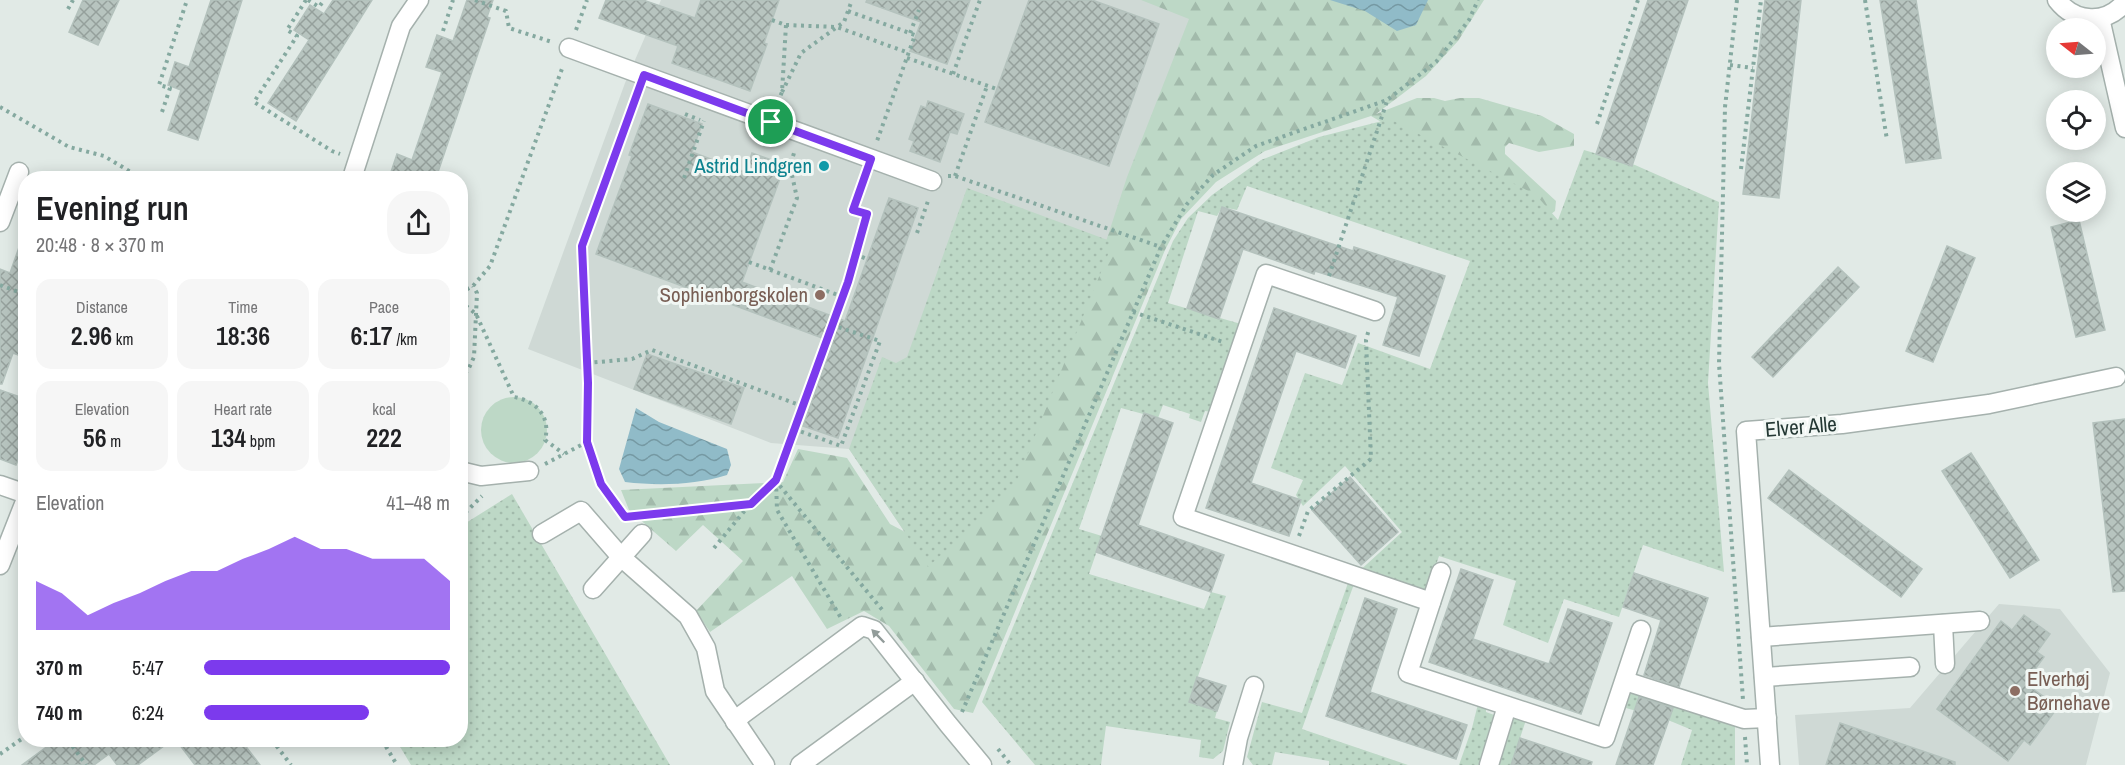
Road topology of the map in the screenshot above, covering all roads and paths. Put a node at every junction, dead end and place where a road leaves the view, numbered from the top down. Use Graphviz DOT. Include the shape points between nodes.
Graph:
graph roads {
  1 [pos="72,0"];
  2 [pos="187,0"];
  3 [pos="307,0"];
  4 [pos="324,0"];
  5 [pos="419,0"];
  6 [pos="453,0"];
  7 [pos="475,0"];
  8 [pos="587,0"];
  9 [pos="852,0"];
  10 [pos="980,0"];
  11 [pos="1479,0"];
  12 [pos="1638,0"];
  13 [pos="1737,0"];
  14 [pos="1761,0"];
  15 [pos="1865,0"];
  16 [pos="2057,0"];
  17 [pos="2125,2"];
  18 [pos="68,9"];
  19 [pos="848,10"];
  20 [pos="919,10"];
  21 [pos="2085,18"];
  22 [pos="2100,18"];
  23 [pos="772,20"];
  24 [pos="786,25"];
  25 [pos="837,27"];
  26 [pos="443,30"];
  27 [pos="910,33"];
  28 [pos="2106,44"];
  29 [pos="569,48"];
  30 [pos="909,53"];
  31 [pos="907,58"];
  32 [pos="1730,65"];
  33 [pos="1753,68"];
  34 [pos="953,74"];
  35 [pos="644,75"];
  36 [pos="987,86"];
  37 [pos="997,89"];
  38 [pos="782,92"];
  39 [pos="1387,100"];
  40 [pos="0,107"];
  41 [pos="162,112"];
  42 [pos="704,121"];
  43 [pos="771,122"];
  44 [pos="1596,124"];
  45 [pos="2125,128"];
  46 [pos="1887,140"];
  47 [pos="794,153"];
  48 [pos="871,159"];
  49 [pos="358,160"];
  50 [pos="1741,169"];
  51 [pos="129,171"];
  52 [pos="354,171"];
  53 [pos="18,175"];
  54 [pos="955,176"];
  55 [pos="684,178"];
  56 [pos="932,182"];
  57 [pos="0,222"];
  58 [pos="917,233"];
  59 [pos="1161,248"];
  60 [pos="855,254"];
  61 [pos="867,259"];
  62 [pos="749,262"];
  63 [pos="770,270"];
  64 [pos="0,285"];
  65 [pos="472,286"];
  66 [pos="468,288"];
  67 [pos="18,292"];
  68 [pos="1324,294"];
  69 [pos="843,297"];
  70 [pos="468,308"];
  71 [pos="1375,311"];
  72 [pos="1133,312"];
  73 [pos="476,314"];
  74 [pos="832,325"];
  75 [pos="1241,348"];
  76 [pos="587,363"];
  77 [pos="468,370"];
  78 [pos="2116,377"];
  79 [pos="806,397"];
  80 [pos="813,399"];
  81 [pos="802,406"];
  82 [pos="794,429"];
  83 [pos="564,454"];
  84 [pos="529,471"];
  85 [pos="468,473"];
  86 [pos="776,480"];
  87 [pos="0,485"];
  88 [pos="18,493"];
  89 [pos="751,504"];
  90 [pos="18,517"];
  91 [pos="625,517"];
  92 [pos="634,517"];
  93 [pos="642,525"];
  94 [pos="542,534"];
  95 [pos="714,548"];
  96 [pos="1293,555"];
  97 [pos="621,557"];
  98 [pos="0,565"];
  99 [pos="1441,572"];
  100 [pos="592,589"];
  101 [pos="1431,602"];
  102 [pos="1980,621"];
  103 [pos="1943,624"];
  104 [pos="1641,630"];
  105 [pos="850,633"];
  106 [pos="1761,636"];
  107 [pos="1945,664"];
  108 [pos="1910,667"];
  109 [pos="1764,677"];
  110 [pos="915,681"];
  111 [pos="1625,681"];
  112 [pos="1254,686"];
  113 [pos="1507,706"];
  114 [pos="1767,718"];
  115 [pos="1744,720"];
  116 [pos="735,722"];
  117 [pos="948,724"];
  118 [pos="18,742"];
  119 [pos="73,747"];
  120 [pos="277,747"];
  121 [pos="386,747"];
  122 [pos="0,754"];
  123 [pos="973,762"];
  124 [pos="86,765"];
  125 [pos="291,765"];
  126 [pos="397,765"];
  127 [pos="765,765"];
  128 [pos="800,765"];
  129 [pos="1233,765"];
  130 [pos="1489,765"];
  131 [pos="1747,765"];
  132 [pos="1770,765"];
  1 -- 18 [label="path"];
  2 -- 41 [label="path" via="159,85 170,88"];
  3 -- 4 [label="path" via="319,7"];
  3 -- 49 [label="path" via="287,30 297,36 254,102 332,151"];
  5 -- 49 [label="street" via="401,26"];
  6 -- 26 [label="path"];
  7 -- 29 [label="path" via="506,11 509,28"];
  8 -- 29 [label="path"];
  9 -- 19 [label="path"];
  10 -- 34 [label="path"];
  11 -- 39 [label="path" via="1469,20 1436,62"];
  12 -- 44 [label="path"];
  13 -- 32 [label="path"];
  14 -- 33 [label="path"];
  15 -- 46 [label="path"];
  16 -- 21 [label="street"];
  17 -- 22 [label="street"];
  19 -- 25 [label="path" via="844,22"];
  19 -- 27 [label="path"];
  20 -- 27 [label="path"];
  23 -- 24 [label="path"];
  24 -- 25 [label="path"];
  24 -- 38 [label="path"];
  25 -- 30 [label="path"];
  25 -- 38 [label="path" via="801,53"];
  27 -- 30 [label="path" via="915,35"];
  28 -- 45 [label="street"];
  29 -- 35 [label="street"];
  29 -- 65 [label="path" via="490,266"];
  30 -- 31 [label="path"];
  31 -- 34 [label="path"];
  31 -- 48 [label="path"];
  32 -- 33 [label="path"];
  32 -- 115 [label="path" via="1725,107 1719,364"];
  33 -- 50 [label="path"];
  34 -- 36 [label="path"];
  35 -- 43 [label="street"];
  35 -- 76 [label="path" via="582,246"];
  36 -- 37 [label="path"];
  36 -- 54 [label="path"];
  38 -- 43 [label="path"];
  39 -- 59 [label="path" via="1256,146 1213,176 1187,204"];
  39 -- 68 [label="path"];
  40 -- 51 [label="path" via="69,147 104,156"];
  42 -- 55 [label="path"];
  43 -- 48 [label="street"];
  47 -- 63 [label="path" via="790,166 797,198"];
  48 -- 56 [label="street"];
  48 -- 60 [label="path" via="853,210 867,214"];
  49 -- 52 [label="street"];
  53 -- 57 [label="street"];
  54 -- 56 [label="path"];
  54 -- 59 [label="path"];
  56 -- 58 [label="path"];
  59 -- 72 [label="path"];
  60 -- 61 [label="path"];
  60 -- 69 [label="path"];
  62 -- 63 [label="path"];
  63 -- 69 [label="path"];
  64 -- 67 [label="path"];
  65 -- 66 [label="path"];
  65 -- 73 [label="path" via="477,293"];
  68 -- 71 [label="street"];
  68 -- 75 [label="street" via="1266,274"];
  69 -- 74 [label="path"];
  70 -- 73 [label="path"];
  71 -- 96 [label="path" via="1365,340 1371,459 1308,511"];
  72 -- 75 [label="path"];
  72 -- 117 [label="path" via="965,710"];
  73 -- 77 [label="path" via="474,357"];
  73 -- 83 [label="path" via="514,397 539,408 545,420 545,440"];
  74 -- 79 [label="path"];
  74 -- 82 [label="path" via="880,341 841,446"];
  75 -- 96 [label="street" via="1183,518"];
  76 -- 81 [label="path" via="632,359 652,350"];
  76 -- 91 [label="path" via="587,442 601,484"];
  78 -- 106 [label="street, Elver Alle" via="1989,405 1842,424 1746,431"];
  79 -- 80 [label="path"];
  79 -- 81 [label="path"];
  81 -- 82 [label="path"];
  82 -- 86 [label="path"];
  84 -- 85 [label="street" via="481,476"];
  86 -- 89 [label="path"];
  86 -- 105 [label="path" via="777,510"];
  87 -- 88 [label="street"];
  89 -- 93 [label="path"];
  89 -- 95 [label="path"];
  90 -- 98 [label="street"];
  91 -- 92 [label="path"];
  91 -- 93 [label="path"];
  93 -- 97 [label="street"];
  94 -- 97 [label="street" via="581,511"];
  96 -- 101 [label="street"];
  97 -- 100 [label="street"];
  97 -- 116 [label="street" via="688,616 706,648 715,691"];
  99 -- 101 [label="street"];
  101 -- 113 [label="street" via="1408,673"];
  102 -- 103 [label="street"];
  103 -- 106 [label="street"];
  103 -- 107 [label="street"];
  104 -- 111 [label="street"];
  110 -- 105 [label="street, one-way" via="874,630 862,626"];
  105 -- 116 [label="street"];
  106 -- 109 [label="street, Elver Alle"];
  108 -- 109 [label="street"];
  109 -- 114 [label="street, Elver Alle"];
  110 -- 117 [label="street"];
  110 -- 128 [label="street"];
  111 -- 113 [label="street" via="1605,738"];
  111 -- 115 [label="street"];
  112 -- 129 [label="street"];
  113 -- 130 [label="street"];
  114 -- 115 [label="street"];
  114 -- 132 [label="street, Elver Alle"];
  115 -- 131 [label="path"];
  116 -- 127 [label="street"];
  117 -- 123 [label="street"];
  118 -- 122 [label="path"];
  119 -- 124 [label="path"];
  120 -- 125 [label="path"];
  121 -- 126 [label="path"];
}
